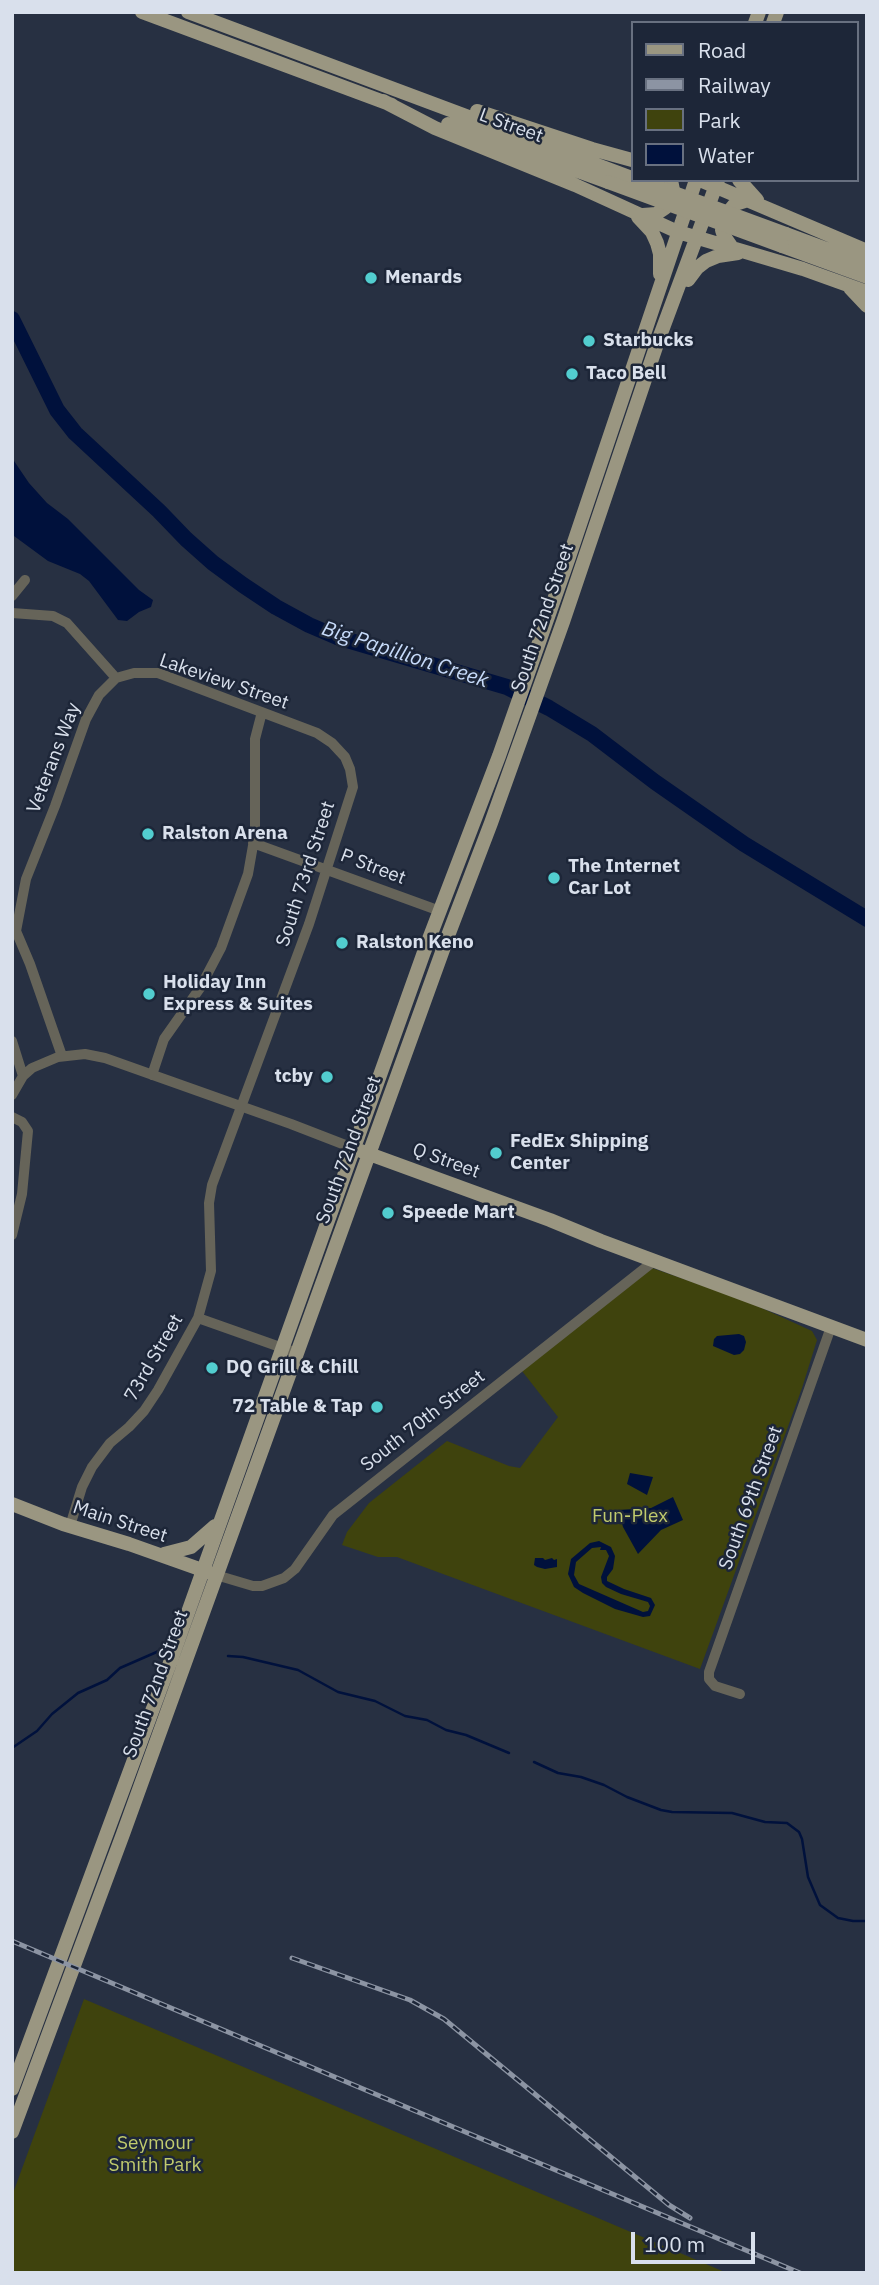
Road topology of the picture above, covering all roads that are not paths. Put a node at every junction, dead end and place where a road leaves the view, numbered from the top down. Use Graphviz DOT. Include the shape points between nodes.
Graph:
graph roads {
  1 [pos="142,12"];
  2 [pos="188,12"];
  3 [pos="394,89"];
  4 [pos="383,101"];
  5 [pos="630,159"];
  6 [pos="610,176"];
  7 [pos="630,178"];
  8 [pos="644,182"];
  9 [pos="671,182"];
  10 [pos="697,182"];
  11 [pos="741,182"];
  12 [pos="717,183"];
  13 [pos="748,200"];
  14 [pos="626,208"];
  15 [pos="769,209"];
  16 [pos="641,215"];
  17 [pos="678,232"];
  18 [pos="697,240"];
  19 [pos="784,240"];
  20 [pos="733,248"];
  21 [pos="865,249"];
  22 [pos="753,255"];
  23 [pos="867,264"];
  24 [pos="867,277"];
  25 [pos="846,285"];
  26 [pos="867,292"];
  27 [pos="653,306"];
  28 [pos="867,306"];
  29 [pos="670,311"];
  30 [pos="25,580"];
  31 [pos="12,596"];
  32 [pos="12,613"];
  33 [pos="116,678"];
  34 [pos="262,712"];
  35 [pos="350,769"];
  36 [pos="253,843"];
  37 [pos="327,868"];
  38 [pos="440,911"];
  39 [pos="430,984"];
  40 [pos="12,1041"];
  41 [pos="62,1056"];
  42 [pos="152,1075"];
  43 [pos="23,1076"];
  44 [pos="13,1089"];
  45 [pos="241,1107"];
  46 [pos="12,1117"];
  47 [pos="353,1148"];
  48 [pos="368,1154"];
  49 [pos="12,1235"];
  50 [pos="654,1261"];
  51 [pos="198,1318"];
  52 [pos="831,1327"];
  53 [pos="867,1340"];
  54 [pos="282,1347"];
  55 [pos="297,1353"];
  56 [pos="12,1504"];
  57 [pos="219,1523"];
  58 [pos="70,1526"];
  59 [pos="161,1555"];
  60 [pos="201,1569"];
  61 [pos="216,1575"];
  62 [pos="740,1694"];
  63 [pos="12,2089"];
  64 [pos="12,2132"];
  1 -- 4 [label="main road, L Street"];
  2 -- 3 [label="main road, L Street"];
  3 -- 5 [label="main road"];
  3 -- 6 [label="main road, L Street"];
  4 -- 6 [label="main road, L Street"];
  4 -- 14 [label="main road" via="435,128"];
  6 -- 7 [label="main road, L Street"];
  6 -- 19 [label="main road, L Street, bridge"];
  8 -- 19 [label="main road, L Street, bridge"];
  9 -- 16 [label="main road" via="665,208 656,215"];
  10 -- 17 [label="main road, South 72nd Street"];
  11 -- 15 [label="main road"];
  12 -- 13 [label="main road"];
  12 -- 18 [label="main road, South 72nd Street"];
  13 -- 15 [label="main road"];
  13 -- 20 [label="main road" via="735,204 725,216 722,230"];
  14 -- 16 [label="main road"];
  14 -- 27 [label="main road" via="652,232 660,254"];
  15 -- 21 [label="main road"];
  16 -- 17 [label="main road"];
  17 -- 18 [label="main road"];
  17 -- 27 [label="main road, South 72nd Street"];
  18 -- 20 [label="main road"];
  18 -- 29 [label="main road, South 72nd Street"];
  19 -- 23 [label="main road, L Street"];
  19 -- 24 [label="main road, L Street"];
  20 -- 22 [label="main road"];
  22 -- 25 [label="main road"];
  22 -- 29 [label="main road" via="729,253 706,261 690,276"];
  25 -- 26 [label="main road"];
  25 -- 28 [label="main road"];
  27 -- 38 [label="main road, South 72nd Street" via="508,730"];
  29 -- 39 [label="main road, South 72nd Street" via="522,738"];
  30 -- 31 [label="street"];
  32 -- 33 [label="street" via="53,616 67,623"];
  33 -- 34 [label="street, Lakeview Street" via="158,673"];
  33 -- 41 [label="street, Veterans Way" via="99,695 86,719 26,879 16,931"];
  34 -- 35 [label="street, Lakeview Street" via="317,733 345,757"];
  34 -- 36 [label="street" via="255,739"];
  35 -- 37 [label="street, South 73rd Street" via="353,786"];
  36 -- 37 [label="street, P Street"];
  36 -- 42 [label="street" via="248,874 221,948 164,1039"];
  37 -- 38 [label="street, P Street"];
  37 -- 45 [label="street, South 73rd Street"];
  38 -- 39 [label="main road" via="443,921 428,966"];
  38 -- 47 [label="main road, South 72nd Street"];
  39 -- 48 [label="main road, South 72nd Street"];
  40 -- 43 [label="street"];
  41 -- 42 [label="street, Q Street" via="92,1055"];
  41 -- 43 [label="street, Q Street"];
  42 -- 45 [label="street, Q Street"];
  43 -- 44 [label="street, Q Street"];
  45 -- 47 [label="street, Q Street"];
  45 -- 51 [label="street, 73rd Street" via="212,1185 211,1271"];
  46 -- 49 [label="street" via="28,1131 22,1194"];
  47 -- 48 [label="main road, Q Street"];
  47 -- 54 [label="main road, South 72nd Street"];
  48 -- 50 [label="main road, Q Street"];
  48 -- 55 [label="main road, South 72nd Street"];
  50 -- 52 [label="main road, Q Street"];
  50 -- 61 [label="street, South 70th Street" via="333,1515 284,1578 253,1586"];
  51 -- 54 [label="street"];
  51 -- 58 [label="street, 73rd Street" via="144,1412 92,1467"];
  52 -- 53 [label="main road, Q Street"];
  52 -- 62 [label="street, South 69th Street" via="709,1672 715,1686"];
  54 -- 55 [label="street"];
  54 -- 57 [label="main road, South 72nd Street"];
  55 -- 61 [label="main road, South 72nd Street"];
  56 -- 58 [label="main road, Main Street"];
  57 -- 59 [label="main road" via="191,1547"];
  57 -- 60 [label="main road, South 72nd Street"];
  58 -- 59 [label="main road, Main Street"];
  59 -- 60 [label="main road, Main Street"];
  60 -- 61 [label="main road, Main Street"];
  60 -- 63 [label="main road, South 72nd Street"];
  61 -- 64 [label="main road, South 72nd Street"];
}
